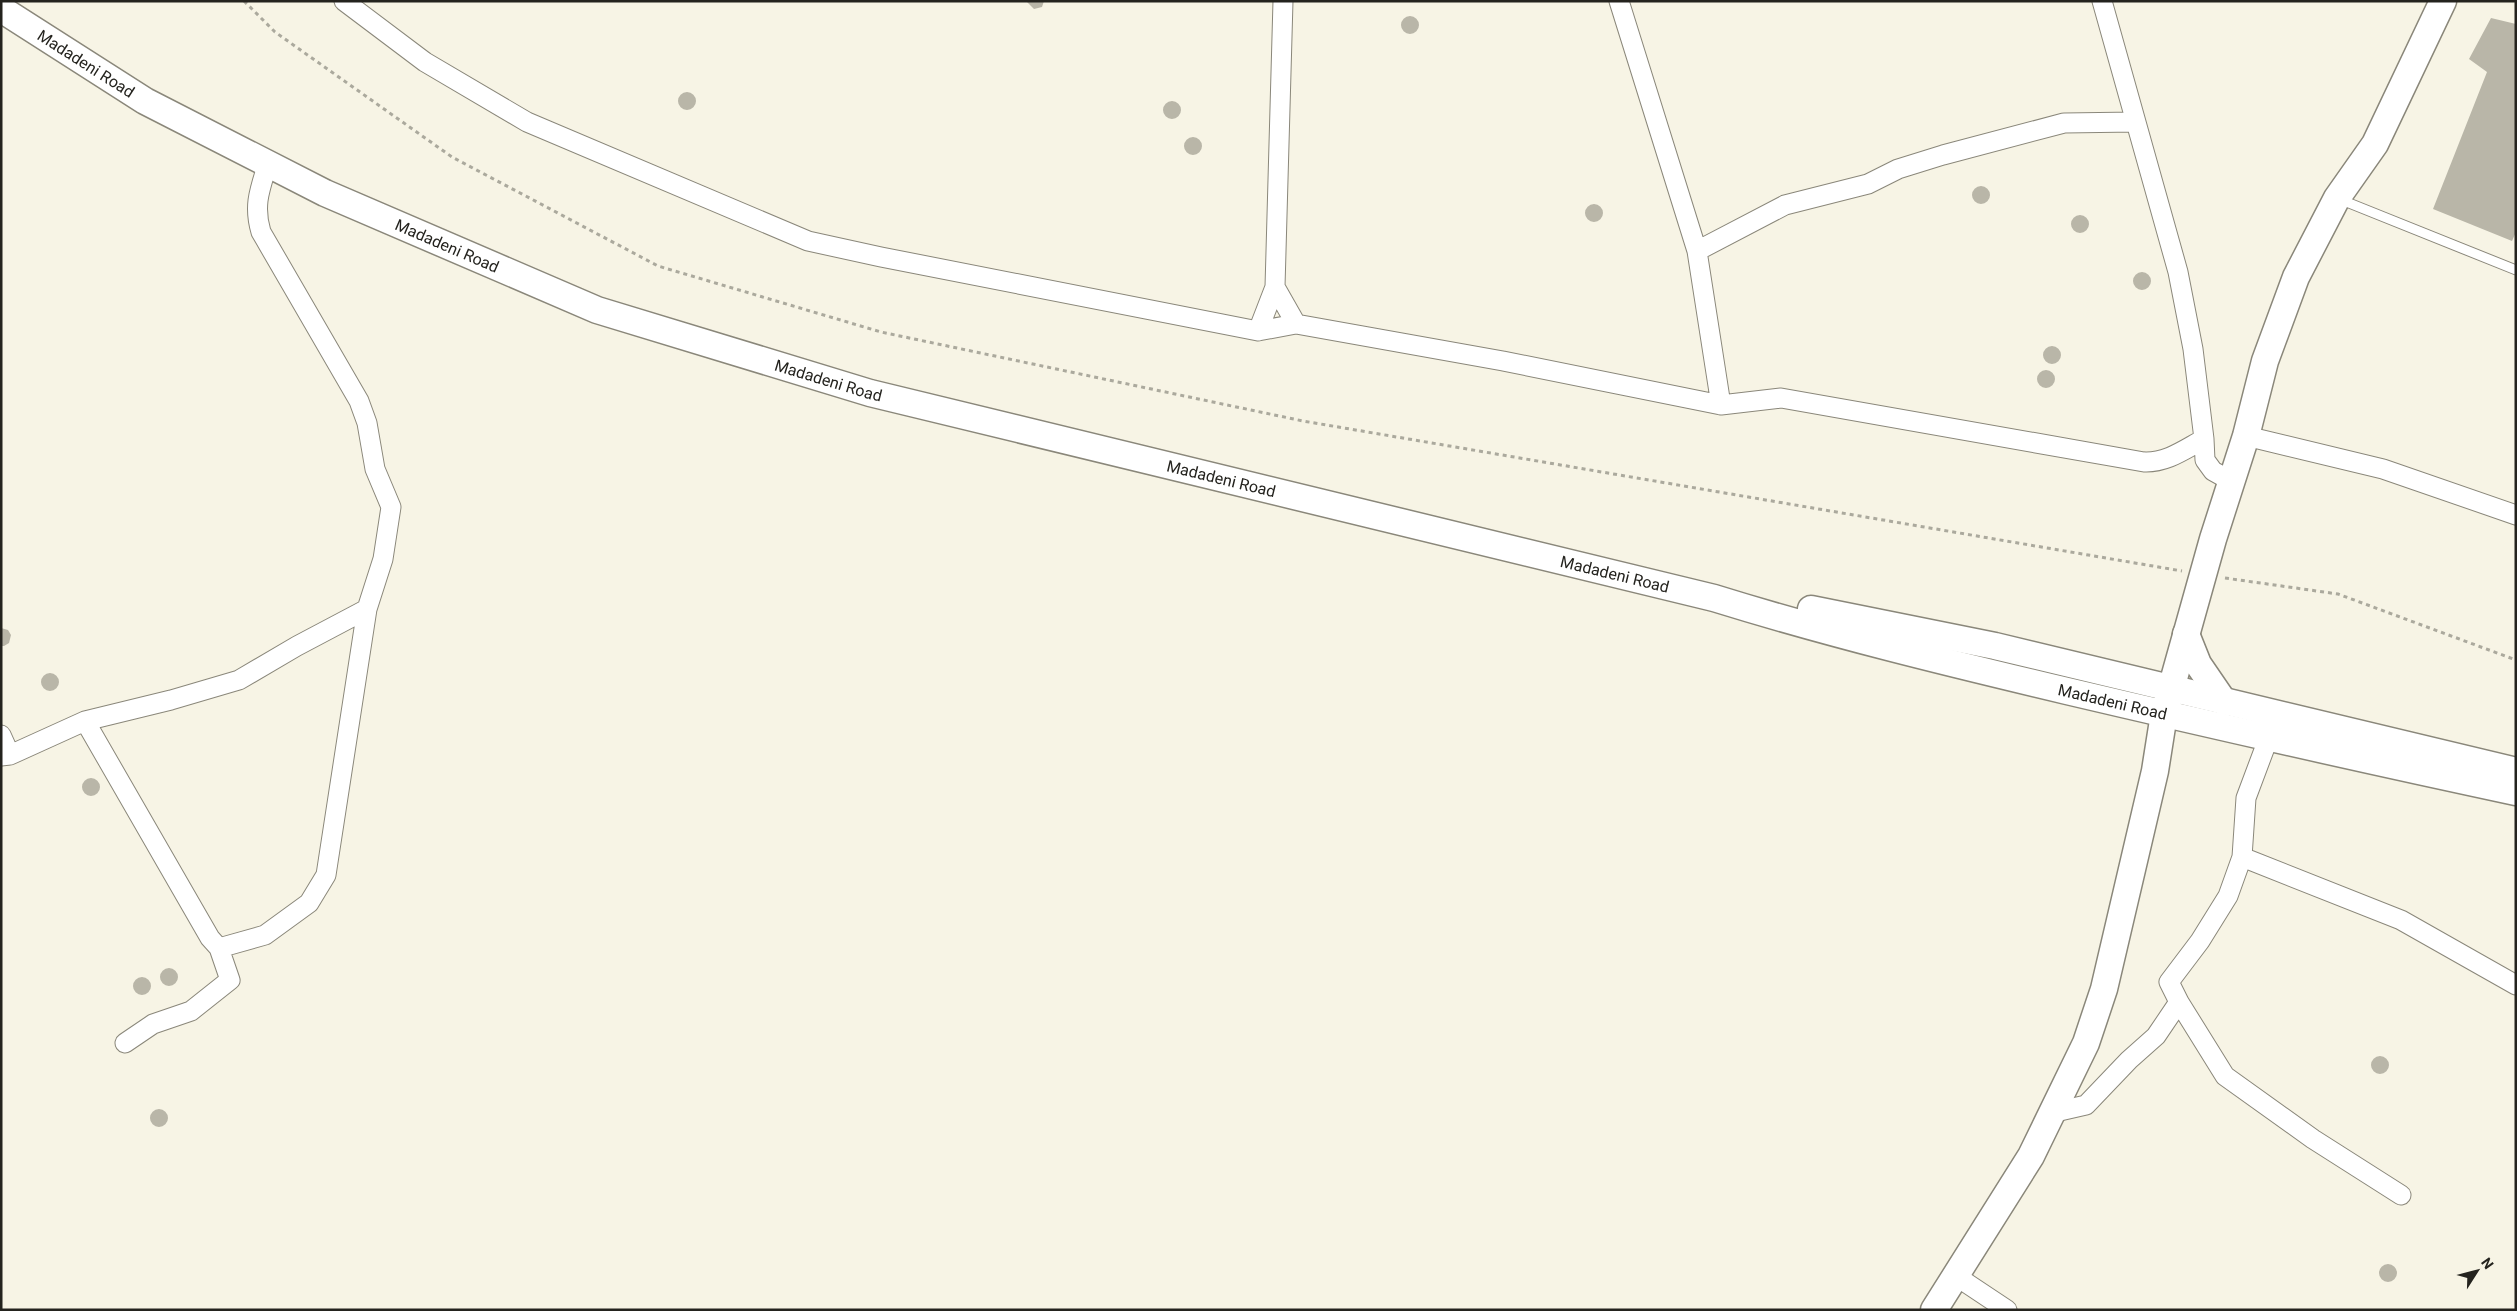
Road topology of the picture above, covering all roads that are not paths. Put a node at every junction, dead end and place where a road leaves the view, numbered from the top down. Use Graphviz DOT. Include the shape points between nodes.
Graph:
graph roads {
  1 [pos="344,1"];
  2 [pos="1283,1"];
  3 [pos="1619,1"];
  4 [pos="2102,1"];
  5 [pos="2443,1"];
  6 [pos="1,9"];
  7 [pos="2135,122"];
  8 [pos="268,163"];
  9 [pos="2337,198"];
  10 [pos="1697,251"];
  11 [pos="2516,270"];
  12 [pos="1275,287"];
  13 [pos="1296,324"];
  14 [pos="1258,331"];
  15 [pos="1722,405"];
  16 [pos="2246,436"];
  17 [pos="2204,438"];
  18 [pos="2231,481"];
  19 [pos="2516,515"];
  20 [pos="1714,598"];
  21 [pos="367,609"];
  22 [pos="2186,634"];
  23 [pos="2172,688"];
  24 [pos="2224,702"];
  25 [pos="2278,713"];
  26 [pos="2164,714"];
  27 [pos="85,721"];
  28 [pos="1,735"];
  29 [pos="2269,737"];
  30 [pos="6,755"];
  31 [pos="2516,771"];
  32 [pos="2516,792"];
  33 [pos="2242,857"];
  34 [pos="219,948"];
  35 [pos="2516,985"];
  36 [pos="2179,1002"];
  37 [pos="125,1043"];
  38 [pos="2051,1113"];
  39 [pos="2400,1195"];
  40 [pos="1956,1276"];
  41 [pos="2000,1307"];
  42 [pos="1934,1310"];
  1 -- 14 [label="street" via="426,62 527,122 808,241"];
  2 -- 12 [label="street"];
  3 -- 10 [label="street"];
  4 -- 7 [label="street"];
  5 -- 9 [label="street" via="2375,144"];
  6 -- 8 [label="street, Madadeni Road" via="145,100"];
  7 -- 10 [label="street" via="2064,123 1943,155 1898,169 1852,189 1785,205"];
  7 -- 17 [label="street" via="2178,272 2193,349"];
  8 -- 20 [label="street, Madadeni Road" via="326,193 596,310 870,393"];
  8 -- 21 [label="street" via="257,200 256,216 261,232 359,401 367,423 375,469 390,508 383,559"];
  9 -- 11 [label="lane"];
  9 -- 16 [label="street" via="2296,277 2265,361"];
  10 -- 15 [label="street"];
  12 -- 13 [label="street"];
  12 -- 14 [label="street"];
  13 -- 14 [label="street"];
  13 -- 15 [label="street"];
  15 -- 17 [label="street" via="1781,398 2144,462 2166,460"];
  16 -- 18 [label="street"];
  16 -- 19 [label="street" via="2383,469"];
  17 -- 18 [label="street" via="2205,460 2213,471"];
  18 -- 22 [label="street"];
  20 -- 23 [label="street, Madadeni Road" via="1782,603 1995,646"];
  20 -- 26 [label="street, Madadeni Road" via="1992,673"];
  21 -- 27 [label="street" via="239,680"];
  21 -- 34 [label="street" via="326,875 310,903 265,935"];
  22 -- 23 [label="street"];
  22 -- 24 [label="street" via="2198,664"];
  23 -- 24 [label="street, Madadeni Road"];
  23 -- 26 [label="street"];
  24 -- 25 [label="street, Madadeni Road"];
  25 -- 29 [label="street"];
  25 -- 31 [label="street, Madadeni Road"];
  26 -- 29 [label="street, Madadeni Road"];
  26 -- 38 [label="street" via="2155,771 2104,989 2086,1043"];
  27 -- 30 [label="street"];
  27 -- 34 [label="street" via="210,938"];
  28 -- 30 [label="street"];
  29 -- 32 [label="street, Madadeni Road"];
  29 -- 33 [label="street" via="2246,798"];
  33 -- 35 [label="street" via="2401,920"];
  33 -- 36 [label="street" via="2216,919 2169,982"];
  34 -- 37 [label="street" via="230,980 191,1011 153,1024"];
  36 -- 38 [label="street" via="2156,1036 2086,1105"];
  36 -- 39 [label="street" via="2225,1076"];
  38 -- 40 [label="street" via="2031,1156"];
  40 -- 41 [label="street"];
  40 -- 42 [label="street"];
}
